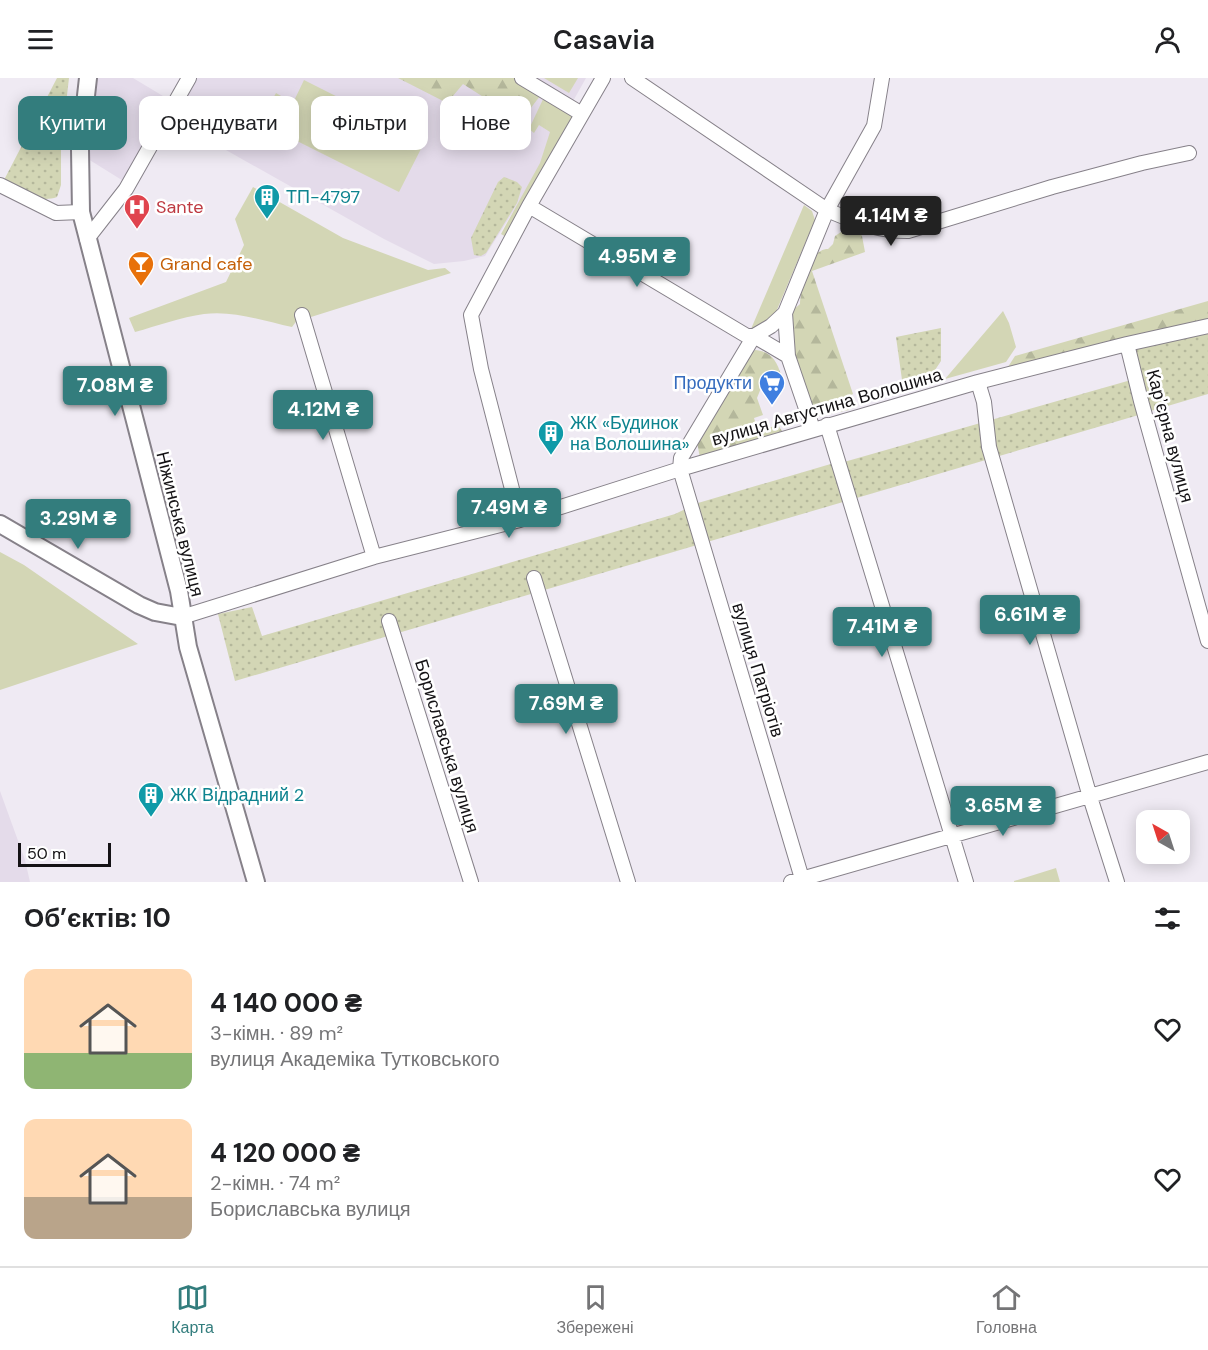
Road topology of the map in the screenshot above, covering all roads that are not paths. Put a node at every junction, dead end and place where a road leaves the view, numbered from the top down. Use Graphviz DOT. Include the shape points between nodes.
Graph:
graph roads {
  1 [pos="88,78"];
  2 [pos="189,78"];
  3 [pos="522,78"];
  4 [pos="603,78"];
  5 [pos="633,78"];
  6 [pos="882,78"];
  7 [pos="582,114"];
  8 [pos="1189,153"];
  9 [pos="0,185"];
  10 [pos="529,206"];
  11 [pos="827,210"];
  12 [pos="81,212"];
  13 [pos="87,239"];
  14 [pos="785,313"];
  15 [pos="302,315"];
  16 [pos="1208,326"];
  17 [pos="754,336"];
  18 [pos="1127,344"];
  19 [pos="788,356"];
  20 [pos="978,382"];
  21 [pos="820,427"];
  22 [pos="680,469"];
  23 [pos="520,520"];
  24 [pos="0,524"];
  25 [pos="374,557"];
  26 [pos="534,578"];
  27 [pos="182,616"];
  28 [pos="388,621"];
  29 [pos="1208,641"];
  30 [pos="1208,762"];
  31 [pos="1090,797"];
  32 [pos="952,835"];
  33 [pos="798,881"];
  34 [pos="256,882"];
  35 [pos="471,882"];
  36 [pos="628,882"];
  37 [pos="966,882"];
  38 [pos="1118,882"];
  1 -- 12 [label="main road, Ніжинська вулиця" via="80,149"];
  2 -- 13 [label="street" via="126,189"];
  3 -- 7 [label="street"];
  4 -- 7 [label="street"];
  5 -- 11 [label="street"];
  6 -- 11 [label="street" via="874,126"];
  7 -- 10 [label="street"];
  8 -- 11 [label="street" via="1052,187 908,231 858,224"];
  9 -- 12 [label="street" via="56,213"];
  10 -- 17 [label="street" via="747,336"];
  10 -- 23 [label="street" via="471,315"];
  11 -- 14 [label="street"];
  12 -- 13 [label="main road, Ніжинська вулиця"];
  13 -- 27 [label="main road, Ніжинська вулиця" via="179,591"];
  14 -- 17 [label="street"];
  14 -- 19 [label="street"];
  15 -- 25 [label="street"];
  16 -- 18 [label="street, вулиця Августина Волошина"];
  17 -- 19 [label="street"];
  17 -- 22 [label="street" via="681,458"];
  18 -- 20 [label="street, вулиця Августина Волошина"];
  18 -- 29 [label="street, Карʼєрна вулиця"];
  19 -- 21 [label="street"];
  20 -- 21 [label="street, вулиця Августина Волошина"];
  20 -- 31 [label="street" via="989,447"];
  21 -- 22 [label="street, вулиця Августина Волошина"];
  21 -- 32 [label="street"];
  22 -- 23 [label="street, вулиця Августина Волошина"];
  22 -- 33 [label="street, вулиця Патріотів"];
  23 -- 25 [label="street, вулиця Августина Волошина"];
  24 -- 27 [label="main road" via="139,605"];
  25 -- 27 [label="street, вулиця Августина Волошина"];
  26 -- 36 [label="street"];
  27 -- 34 [label="main road, Ніжинська вулиця"];
  28 -- 35 [label="street, Бориславська вулиця"];
  30 -- 31 [label="street"];
  31 -- 32 [label="street"];
  31 -- 38 [label="street"];
  32 -- 33 [label="street"];
  32 -- 37 [label="street"];
}
